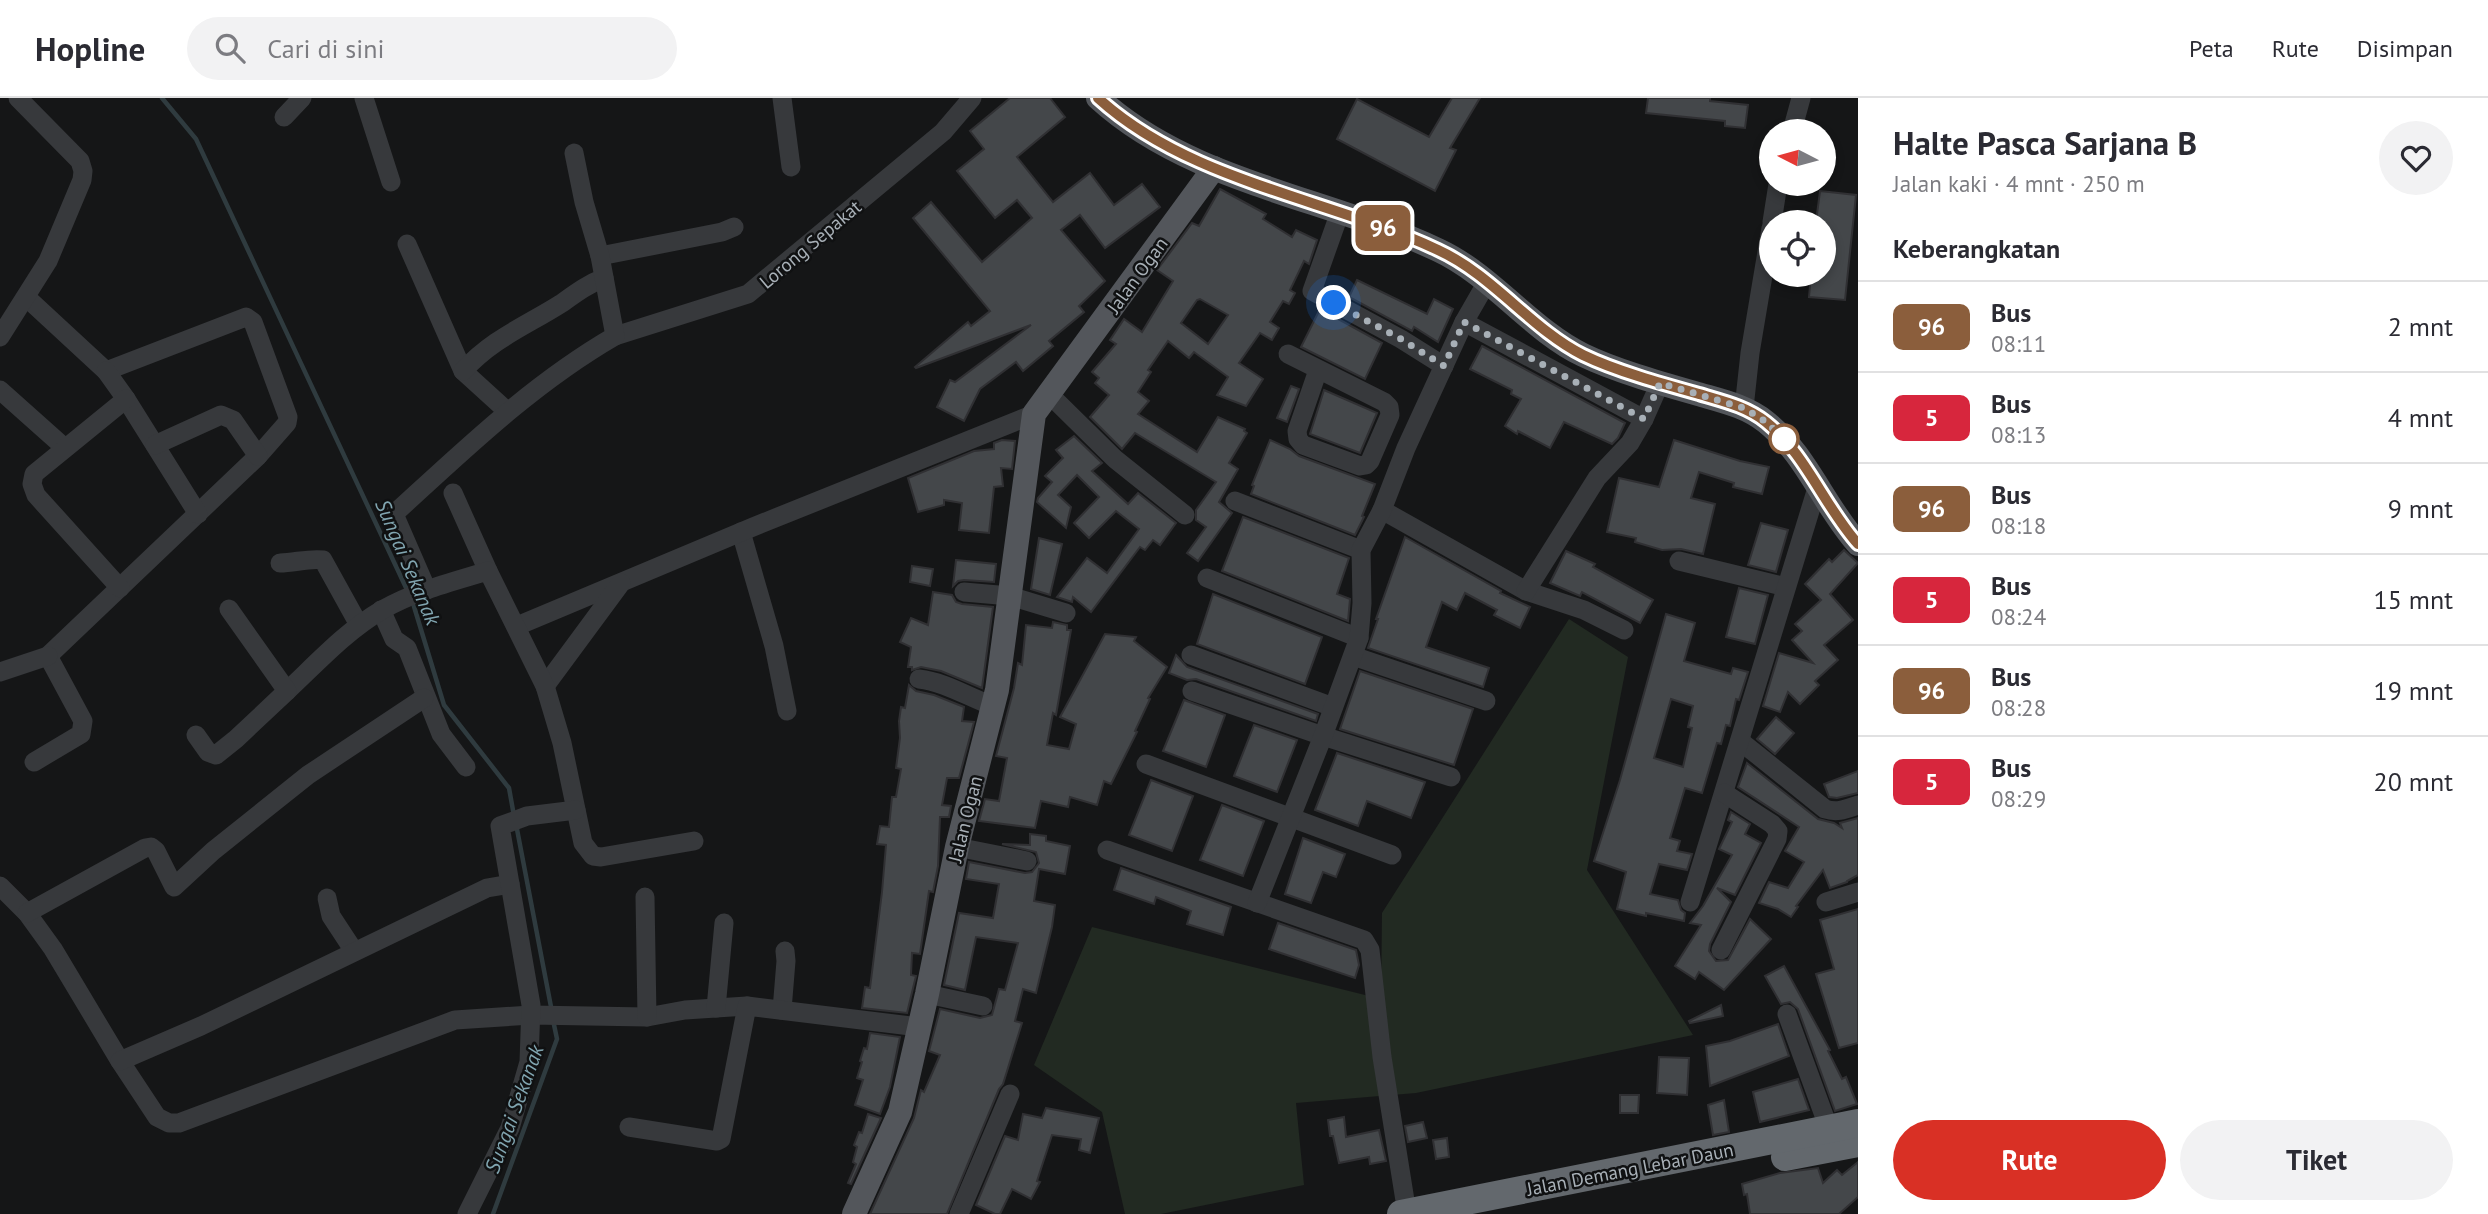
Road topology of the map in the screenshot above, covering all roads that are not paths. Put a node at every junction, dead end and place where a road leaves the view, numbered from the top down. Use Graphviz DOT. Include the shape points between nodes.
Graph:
graph roads {
  1 [pos="18,98"];
  2 [pos="302,98"];
  3 [pos="364,98"];
  4 [pos="782,98"];
  5 [pos="972,98"];
  6 [pos="1098,98"];
  7 [pos="1801,98"];
  8 [pos="284,117"];
  9 [pos="1795,119"];
  10 [pos="574,153"];
  11 [pos="790,167"];
  12 [pos="1214,168"];
  13 [pos="391,182"];
  14 [pos="1340,212"];
  15 [pos="734,227"];
  16 [pos="407,244"];
  17 [pos="600,256"];
  18 [pos="604,278"];
  19 [pos="1487,282"];
  20 [pos="1761,287"];
  21 [pos="26,297"];
  22 [pos="1464,322"];
  23 [pos="615,336"];
  24 [pos="0,337"];
  25 [pos="1288,354"];
  26 [pos="1444,366"];
  27 [pos="1318,370"];
  28 [pos="106,371"];
  29 [pos="463,371"];
  30 [pos="1660,383"];
  31 [pos="0,390"];
  32 [pos="1049,394"];
  33 [pos="126,398"];
  34 [pos="1744,408"];
  35 [pos="507,411"];
  36 [pos="1034,414"];
  37 [pos="1644,419"];
  38 [pos="1381,437"];
  39 [pos="155,445"];
  40 [pos="65,448"];
  41 [pos="1406,448"];
  42 [pos="258,456"];
  43 [pos="1817,488"];
  44 [pos="453,493"];
  45 [pos="1235,501"];
  46 [pos="1381,510"];
  47 [pos="198,514"];
  48 [pos="1185,515"];
  49 [pos="741,532"];
  50 [pos="1858,544"];
  51 [pos="1361,550"];
  52 [pos="1679,561"];
  53 [pos="280,563"];
  54 [pos="488,571"];
  55 [pos="1207,578"];
  56 [pos="622,582"];
  57 [pos="1786,587"];
  58 [pos="120,588"];
  59 [pos="422,591"];
  60 [pos="1526,591"];
  61 [pos="964,592"];
  62 [pos="1010,596"];
  63 [pos="390,606"];
  64 [pos="229,609"];
  65 [pos="1066,612"];
  66 [pos="359,625"];
  67 [pos="517,626"];
  68 [pos="1624,630"];
  69 [pos="1356,647"];
  70 [pos="1191,655"];
  71 [pos="48,656"];
  72 [pos="0,672"];
  73 [pos="919,678"];
  74 [pos="545,686"];
  75 [pos="287,691"];
  76 [pos="1192,691"];
  77 [pos="425,698"];
  78 [pos="1486,701"];
  79 [pos="993,706"];
  80 [pos="1333,707"];
  81 [pos="787,711"];
  82 [pos="196,735"];
  83 [pos="1323,736"];
  84 [pos="1740,741"];
  85 [pos="34,762"];
  86 [pos="1146,764"];
  87 [pos="467,767"];
  88 [pos="1451,777"];
  89 [pos="1724,793"];
  90 [pos="1858,805"];
  91 [pos="576,810"];
  92 [pos="1290,817"];
  93 [pos="694,841"];
  94 [pos="957,847"];
  95 [pos="1107,850"];
  96 [pos="1392,855"];
  97 [pos="1027,861"];
  98 [pos="510,884"];
  99 [pos="0,887"];
  100 [pos="1858,892"];
  101 [pos="645,897"];
  102 [pos="327,898"];
  103 [pos="1690,902"];
  104 [pos="1826,902"];
  105 [pos="1257,903"];
  106 [pos="27,913"];
  107 [pos="724,923"];
  108 [pos="1721,950"];
  109 [pos="354,951"];
  110 [pos="785,951"];
  111 [pos="927,994"];
  112 [pos="747,1006"];
  113 [pos="983,1006"];
  114 [pos="716,1008"];
  115 [pos="782,1010"];
  116 [pos="1787,1014"];
  117 [pos="534,1015"];
  118 [pos="647,1017"];
  119 [pos="919,1027"];
  120 [pos="120,1061"];
  121 [pos="1010,1094"];
  122 [pos="1858,1123"];
  123 [pos="629,1127"];
  124 [pos="1829,1129"];
  125 [pos="1858,1143"];
  126 [pos="1404,1213"];
  127 [pos="467,1214"];
  128 [pos="854,1214"];
  129 [pos="959,1214"];
  130 [pos="1488,1214"];
  1 -- 21 [label="street" via="80,161 83,171 48,261"];
  2 -- 8 [label="street"];
  3 -- 13 [label="street"];
  4 -- 11 [label="street"];
  5 -- 23 [label="street, Lorong Sepakat" via="943,132 748,294"];
  6 -- 12 [label="main road" via="1120,118"];
  7 -- 9 [label="street"];
  10 -- 17 [label="street"];
  12 -- 14 [label="main road"];
  12 -- 32 [label="main road, Jalan Ogan"];
  14 -- 19 [label="main road" via="1440,250"];
  14 -- 26 [label="street" via="1312,290"];
  15 -- 17 [label="street"];
  16 -- 29 [label="street"];
  17 -- 18 [label="street"];
  18 -- 23 [label="street"];
  18 -- 29 [label="street" via="501,337"];
  19 -- 22 [label="street"];
  19 -- 30 [label="main road" via="1583,355"];
  20 -- 34 [label="street"];
  21 -- 24 [label="street"];
  21 -- 28 [label="street"];
  22 -- 26 [label="street"];
  22 -- 37 [label="street"];
  23 -- 35 [label="street, Lorong Sepakat" via="575,359"];
  25 -- 27 [label="street"];
  26 -- 41 [label="street"];
  27 -- 38 [label="street" via="1389,407"];
  27 -- 38 [label="street" via="1297,431 1303,445 1360,466 1370,461"];
  28 -- 33 [label="street"];
  28 -- 42 [label="street" via="250,319 288,416"];
  29 -- 35 [label="street"];
  30 -- 34 [label="main road"];
  30 -- 37 [label="street"];
  31 -- 40 [label="street"];
  32 -- 36 [label="main road, Jalan Ogan"];
  32 -- 48 [label="street" via="1115,459"];
  33 -- 39 [label="street"];
  33 -- 40 [label="street"];
  34 -- 43 [label="main road" via="1787,442"];
  35 -- 59 [label="street, Lorong Sepakat" via="394,514"];
  36 -- 49 [label="street"];
  36 -- 62 [label="main road, Jalan Ogan"];
  37 -- 60 [label="street" via="1630,443 1597,478"];
  38 -- 41 [label="street"];
  39 -- 42 [label="street" via="221,415 233,421"];
  39 -- 47 [label="street"];
  40 -- 58 [label="street" via="34,474 36,495"];
  41 -- 46 [label="street"];
  42 -- 47 [label="street"];
  43 -- 50 [label="main road"];
  43 -- 57 [label="street"];
  44 -- 54 [label="street"];
  45 -- 51 [label="street"];
  46 -- 51 [label="street"];
  46 -- 60 [label="street"];
  47 -- 58 [label="street"];
  49 -- 56 [label="street"];
  49 -- 81 [label="street" via="774,646"];
  51 -- 69 [label="street" via="1362,603"];
  52 -- 57 [label="street"];
  53 -- 66 [label="street" via="323,561"];
  54 -- 59 [label="street"];
  54 -- 67 [label="street"];
  55 -- 69 [label="street"];
  56 -- 67 [label="street"];
  56 -- 74 [label="street"];
  57 -- 84 [label="street"];
  58 -- 71 [label="street"];
  59 -- 63 [label="street"];
  60 -- 68 [label="street" via="1584,610"];
  61 -- 62 [label="street"];
  62 -- 65 [label="street"];
  62 -- 79 [label="main road, Jalan Ogan"];
  63 -- 66 [label="street"];
  63 -- 77 [label="street" via="394,639 407,649"];
  64 -- 75 [label="street"];
  66 -- 75 [label="street"];
  67 -- 74 [label="street"];
  69 -- 78 [label="street"];
  69 -- 80 [label="street"];
  70 -- 80 [label="street"];
  71 -- 72 [label="street"];
  71 -- 85 [label="street" via="83,729"];
  73 -- 79 [label="street"];
  74 -- 91 [label="street"];
  75 -- 82 [label="street" via="216,755 208,752"];
  76 -- 83 [label="street"];
  77 -- 87 [label="street" via="441,734"];
  77 -- 106 [label="street" via="308,775 174,887 151,847"];
  79 -- 94 [label="main road, Jalan Ogan"];
  80 -- 83 [label="street"];
  83 -- 88 [label="street"];
  83 -- 92 [label="street"];
  84 -- 89 [label="street"];
  84 -- 90 [label="street" via="1825,809 1842,811"];
  86 -- 92 [label="street"];
  89 -- 103 [label="street"];
  89 -- 108 [label="street" via="1778,831"];
  91 -- 93 [label="street" via="583,843 593,856"];
  91 -- 98 [label="street" via="503,823 500,829"];
  92 -- 96 [label="street"];
  92 -- 105 [label="street"];
  94 -- 97 [label="street"];
  94 -- 111 [label="main road, Jalan Ogan"];
  95 -- 105 [label="street"];
  98 -- 109 [label="street" via="487,888"];
  98 -- 117 [label="street"];
  99 -- 106 [label="street"];
  100 -- 104 [label="street"];
  101 -- 118 [label="street"];
  102 -- 109 [label="street" via="331,916"];
  105 -- 126 [label="street" via="1364,940 1370,950"];
  106 -- 120 [label="street"];
  107 -- 114 [label="street"];
  109 -- 120 [label="street"];
  110 -- 115 [label="street"];
  111 -- 113 [label="street"];
  111 -- 119 [label="main road, Jalan Ogan"];
  112 -- 114 [label="street"];
  112 -- 115 [label="street"];
  112 -- 123 [label="street" via="721,1139"];
  114 -- 118 [label="street"];
  115 -- 119 [label="street"];
  116 -- 124 [label="street"];
  117 -- 118 [label="street"];
  117 -- 120 [label="street" via="455,1020 179,1123 157,1117"];
  117 -- 127 [label="street" via="529,1062 510,1128"];
  119 -- 128 [label="main road, Jalan Ogan" via="900,1112"];
  121 -- 129 [label="street"];
  122 -- 124 [label="highway, Jalan Demang Lebar Daun"];
  124 -- 126 [label="highway, Jalan Demang Lebar Daun"];
  125 -- 130 [label="highway, Jalan Demang Lebar Daun"];
}
